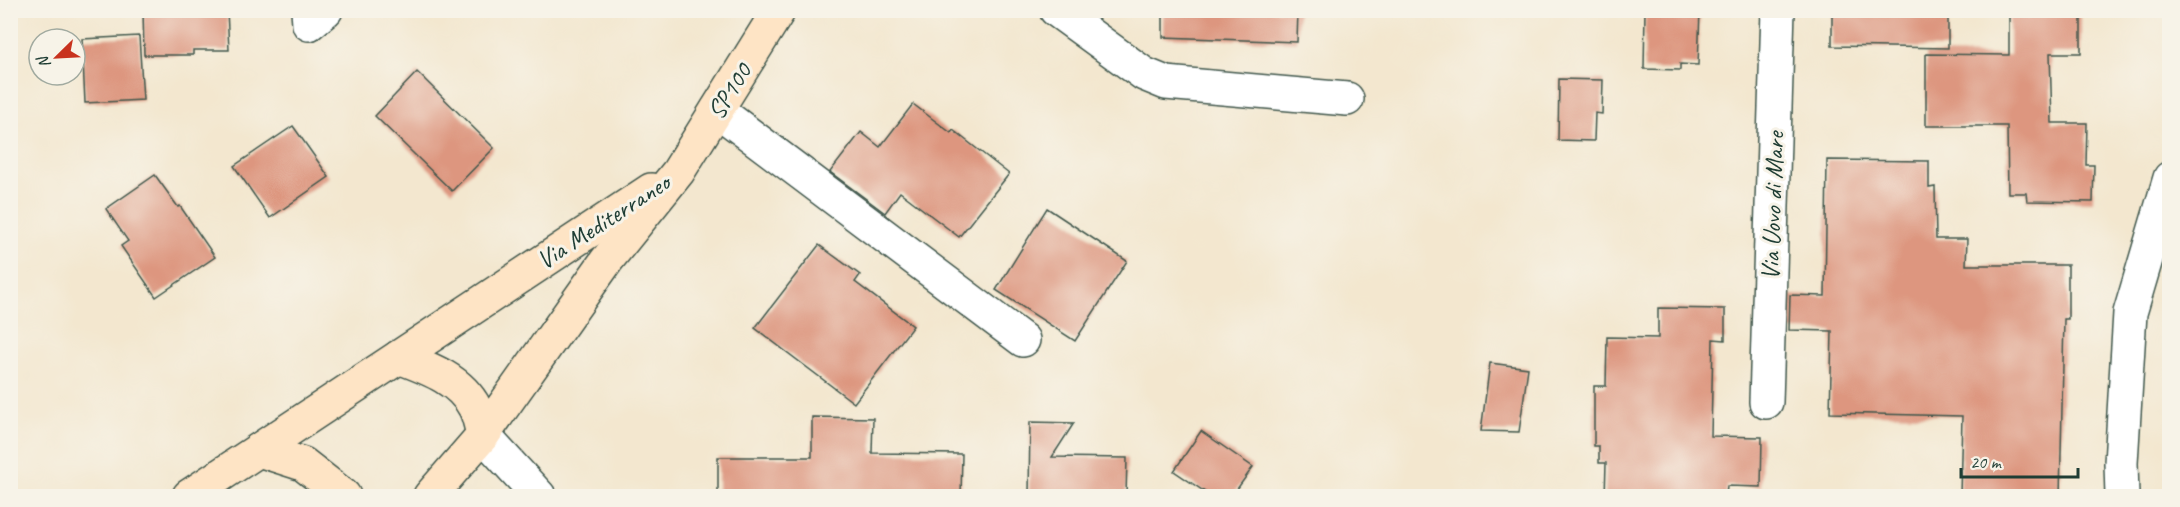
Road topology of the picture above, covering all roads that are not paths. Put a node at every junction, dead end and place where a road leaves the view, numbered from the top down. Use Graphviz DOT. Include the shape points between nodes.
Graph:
graph roads {
  1 [pos="308,10"];
  2 [pos="327,10"];
  3 [pos="779,10"];
  4 [pos="1056,10"];
  5 [pos="1778,10"];
  6 [pos="1347,99"];
  7 [pos="717,110"];
  8 [pos="678,172"];
  9 [pos="2169,178"];
  10 [pos="1023,340"];
  11 [pos="399,357"];
  12 [pos="1766,402"];
  13 [pos="483,435"];
  14 [pos="259,450"];
  15 [pos="189,496"];
  16 [pos="344,496"];
  17 [pos="430,496"];
  18 [pos="539,496"];
  19 [pos="2122,496"];
  1 -- 2 [label="street" via="309,24"];
  3 -- 7 [label="main road, SP100 / SP100"];
  4 -- 6 [label="street" via="1144,74 1166,83"];
  5 -- 12 [label="street, Via Uovo di Mare"];
  7 -- 8 [label="main road, SP100 / SP100"];
  7 -- 10 [label="street"];
  8 -- 11 [label="main road, Via Mediterraneo"];
  8 -- 13 [label="main road, Via Mediterraneo" via="607,260"];
  9 -- 19 [label="street" via="2130,313"];
  11 -- 13 [label="main road" via="454,382 475,408"];
  11 -- 14 [label="main road, Via Mediterraneo"];
  13 -- 17 [label="main road, Via Mediterraneo"];
  13 -- 18 [label="street"];
  14 -- 15 [label="main road, Via Mediterraneo"];
  14 -- 16 [label="main road" via="303,464"];
}
